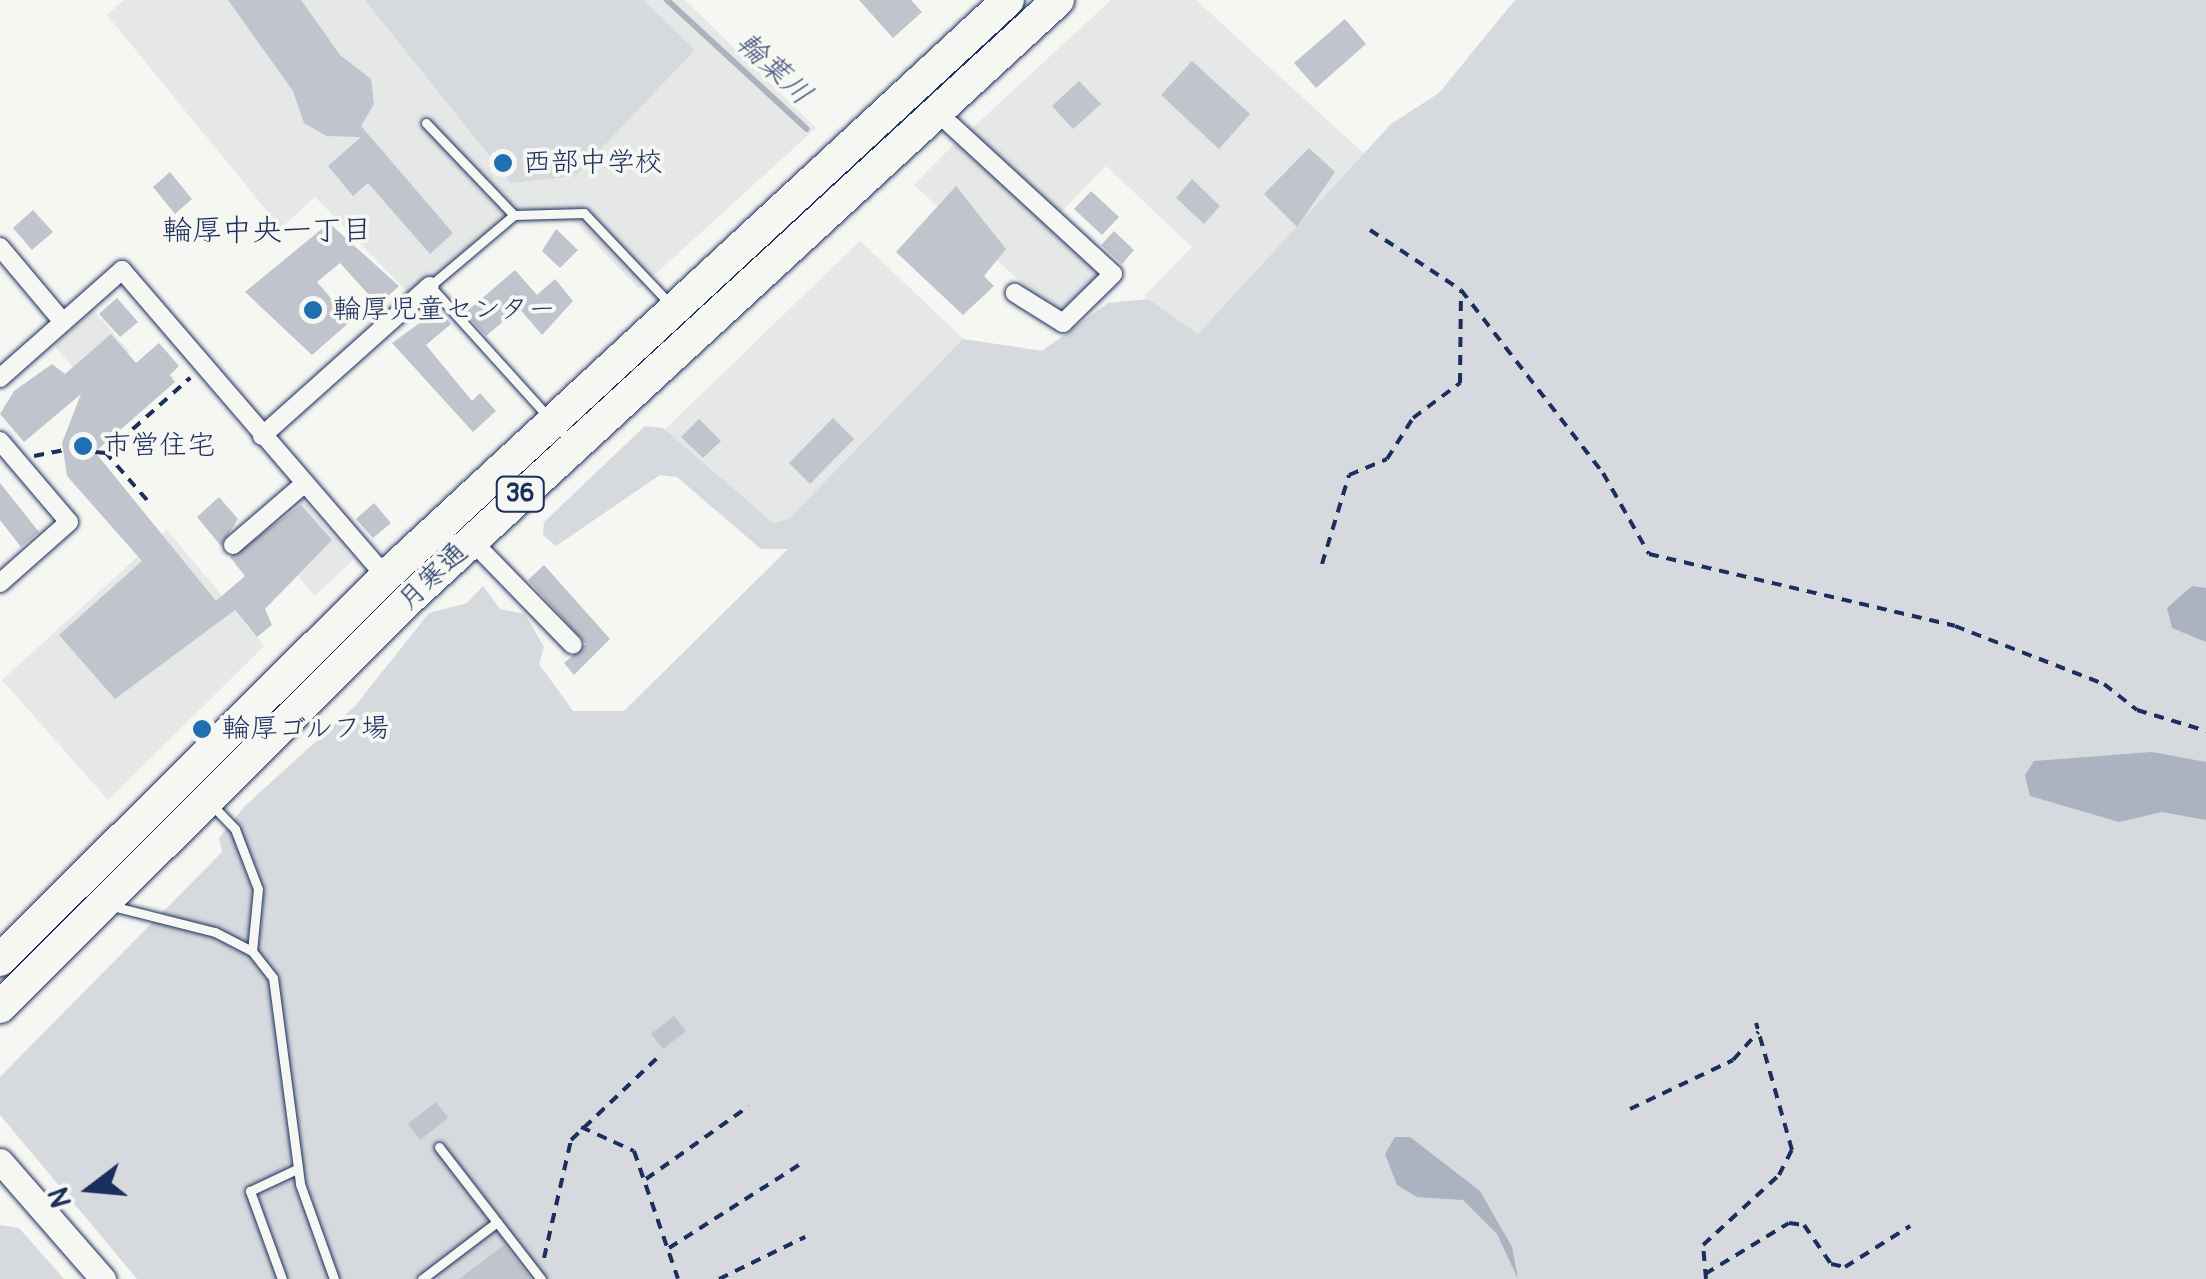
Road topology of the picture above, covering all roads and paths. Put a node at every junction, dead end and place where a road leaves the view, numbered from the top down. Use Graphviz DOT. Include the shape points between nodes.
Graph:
graph roads {
  1 [pos="1008,0"];
  2 [pos="1058,0"];
  3 [pos="937,112"];
  4 [pos="426,123"];
  5 [pos="514,214"];
  6 [pos="1370,230"];
  7 [pos="0,248"];
  8 [pos="430,286"];
  9 [pos="1461,290"];
  10 [pos="1015,293"];
  11 [pos="674,308"];
  12 [pos="63,322"];
  13 [pos="697,332"];
  14 [pos="203,367"];
  15 [pos="0,378"];
  16 [pos="562,433"];
  17 [pos="262,436"];
  18 [pos="0,440"];
  19 [pos="64,450"];
  20 [pos="95,452"];
  21 [pos="106,453"];
  22 [pos="31,459"];
  23 [pos="305,483"];
  24 [pos="147,500"];
  25 [pos="472,540"];
  26 [pos="233,544"];
  27 [pos="1322,564"];
  28 [pos="0,583"];
  29 [pos="396,589"];
  30 [pos="573,645"];
  31 [pos="2206,731"];
  32 [pos="206,800"];
  33 [pos="103,903"];
  34 [pos="252,950"];
  35 [pos="0,960"];
  36 [pos="0,1007"];
  37 [pos="1756,1022"];
  38 [pos="1758,1032"];
  39 [pos="656,1058"];
  40 [pos="749,1106"];
  41 [pos="1630,1109"];
  42 [pos="582,1127"];
  43 [pos="439,1147"];
  44 [pos="804,1160"];
  45 [pos="0,1162"];
  46 [pos="297,1169"];
  47 [pos="646,1178"];
  48 [pos="497,1222"];
  49 [pos="1910,1226"];
  50 [pos="805,1237"];
  51 [pos="669,1248"];
  52 [pos="1705,1276"];
  53 [pos="540,1278"];
  54 [pos="103,1279"];
  55 [pos="282,1279"];
  56 [pos="334,1279"];
  57 [pos="422,1279"];
  58 [pos="678,1279"];
  59 [pos="718,1279"];
  1 -- 11 [label="highway, 月寒通 / 36"];
  2 -- 3 [label="highway, 月寒通 / 36"];
  3 -- 10 [label="street" via="1113,274 1064,323"];
  3 -- 13 [label="highway, 月寒通 / 36"];
  4 -- 5 [label="lane"];
  5 -- 8 [label="lane"];
  5 -- 11 [label="lane" via="584,213"];
  6 -- 9 [label="path"];
  7 -- 12 [label="street"];
  8 -- 16 [label="lane"];
  8 -- 17 [label="street"];
  9 -- 27 [label="path" via="1460,383 1413,418 1387,459 1349,475"];
  9 -- 31 [label="path" via="1603,472 1649,554 1954,626 2104,684 2138,710"];
  11 -- 13 [label="lane"];
  11 -- 16 [label="highway, 月寒通 / 36"];
  12 -- 14 [label="street" via="122,270"];
  12 -- 15 [label="street"];
  13 -- 16 [label="highway, 月寒通 / 36"];
  14 -- 17 [label="street"];
  14 -- 21 [label="path"];
  16 -- 25 [label="highway, 月寒通 / 36"];
  16 -- 29 [label="highway, 月寒通 / 36"];
  17 -- 23 [label="street"];
  18 -- 28 [label="street" via="69,522"];
  19 -- 22 [label="path"];
  20 -- 21 [label="path"];
  21 -- 24 [label="path"];
  23 -- 26 [label="street"];
  23 -- 29 [label="street"];
  25 -- 29 [label="highway, 月寒通 / 36"];
  25 -- 30 [label="street"];
  29 -- 32 [label="highway, 月寒通 / 36"];
  29 -- 35 [label="highway, 月寒通 / 36"];
  32 -- 33 [label="highway, 月寒通 / 36"];
  32 -- 34 [label="lane" via="235,829 258,889"];
  33 -- 34 [label="lane"];
  33 -- 36 [label="highway, 月寒通 / 36"];
  34 -- 46 [label="lane" via="281,999"];
  37 -- 38 [label="path"];
  38 -- 41 [label="path" via="1733,1060"];
  38 -- 52 [label="path" via="1792,1150 1778,1175 1702,1244"];
  39 -- 42 [label="path"];
  40 -- 47 [label="path"];
  42 -- 47 [label="path" via="622,1140"];
  42 -- 53 [label="path"];
  43 -- 48 [label="lane"];
  44 -- 51 [label="path"];
  45 -- 54 [label="street"];
  46 -- 55 [label="lane" via="250,1190"];
  46 -- 56 [label="lane"];
  47 -- 51 [label="path"];
  48 -- 53 [label="lane"];
  48 -- 57 [label="lane"];
  49 -- 52 [label="path" via="1845,1267 1831,1264 1804,1225 1789,1223"];
  50 -- 59 [label="path"];
  51 -- 58 [label="path"];
}
